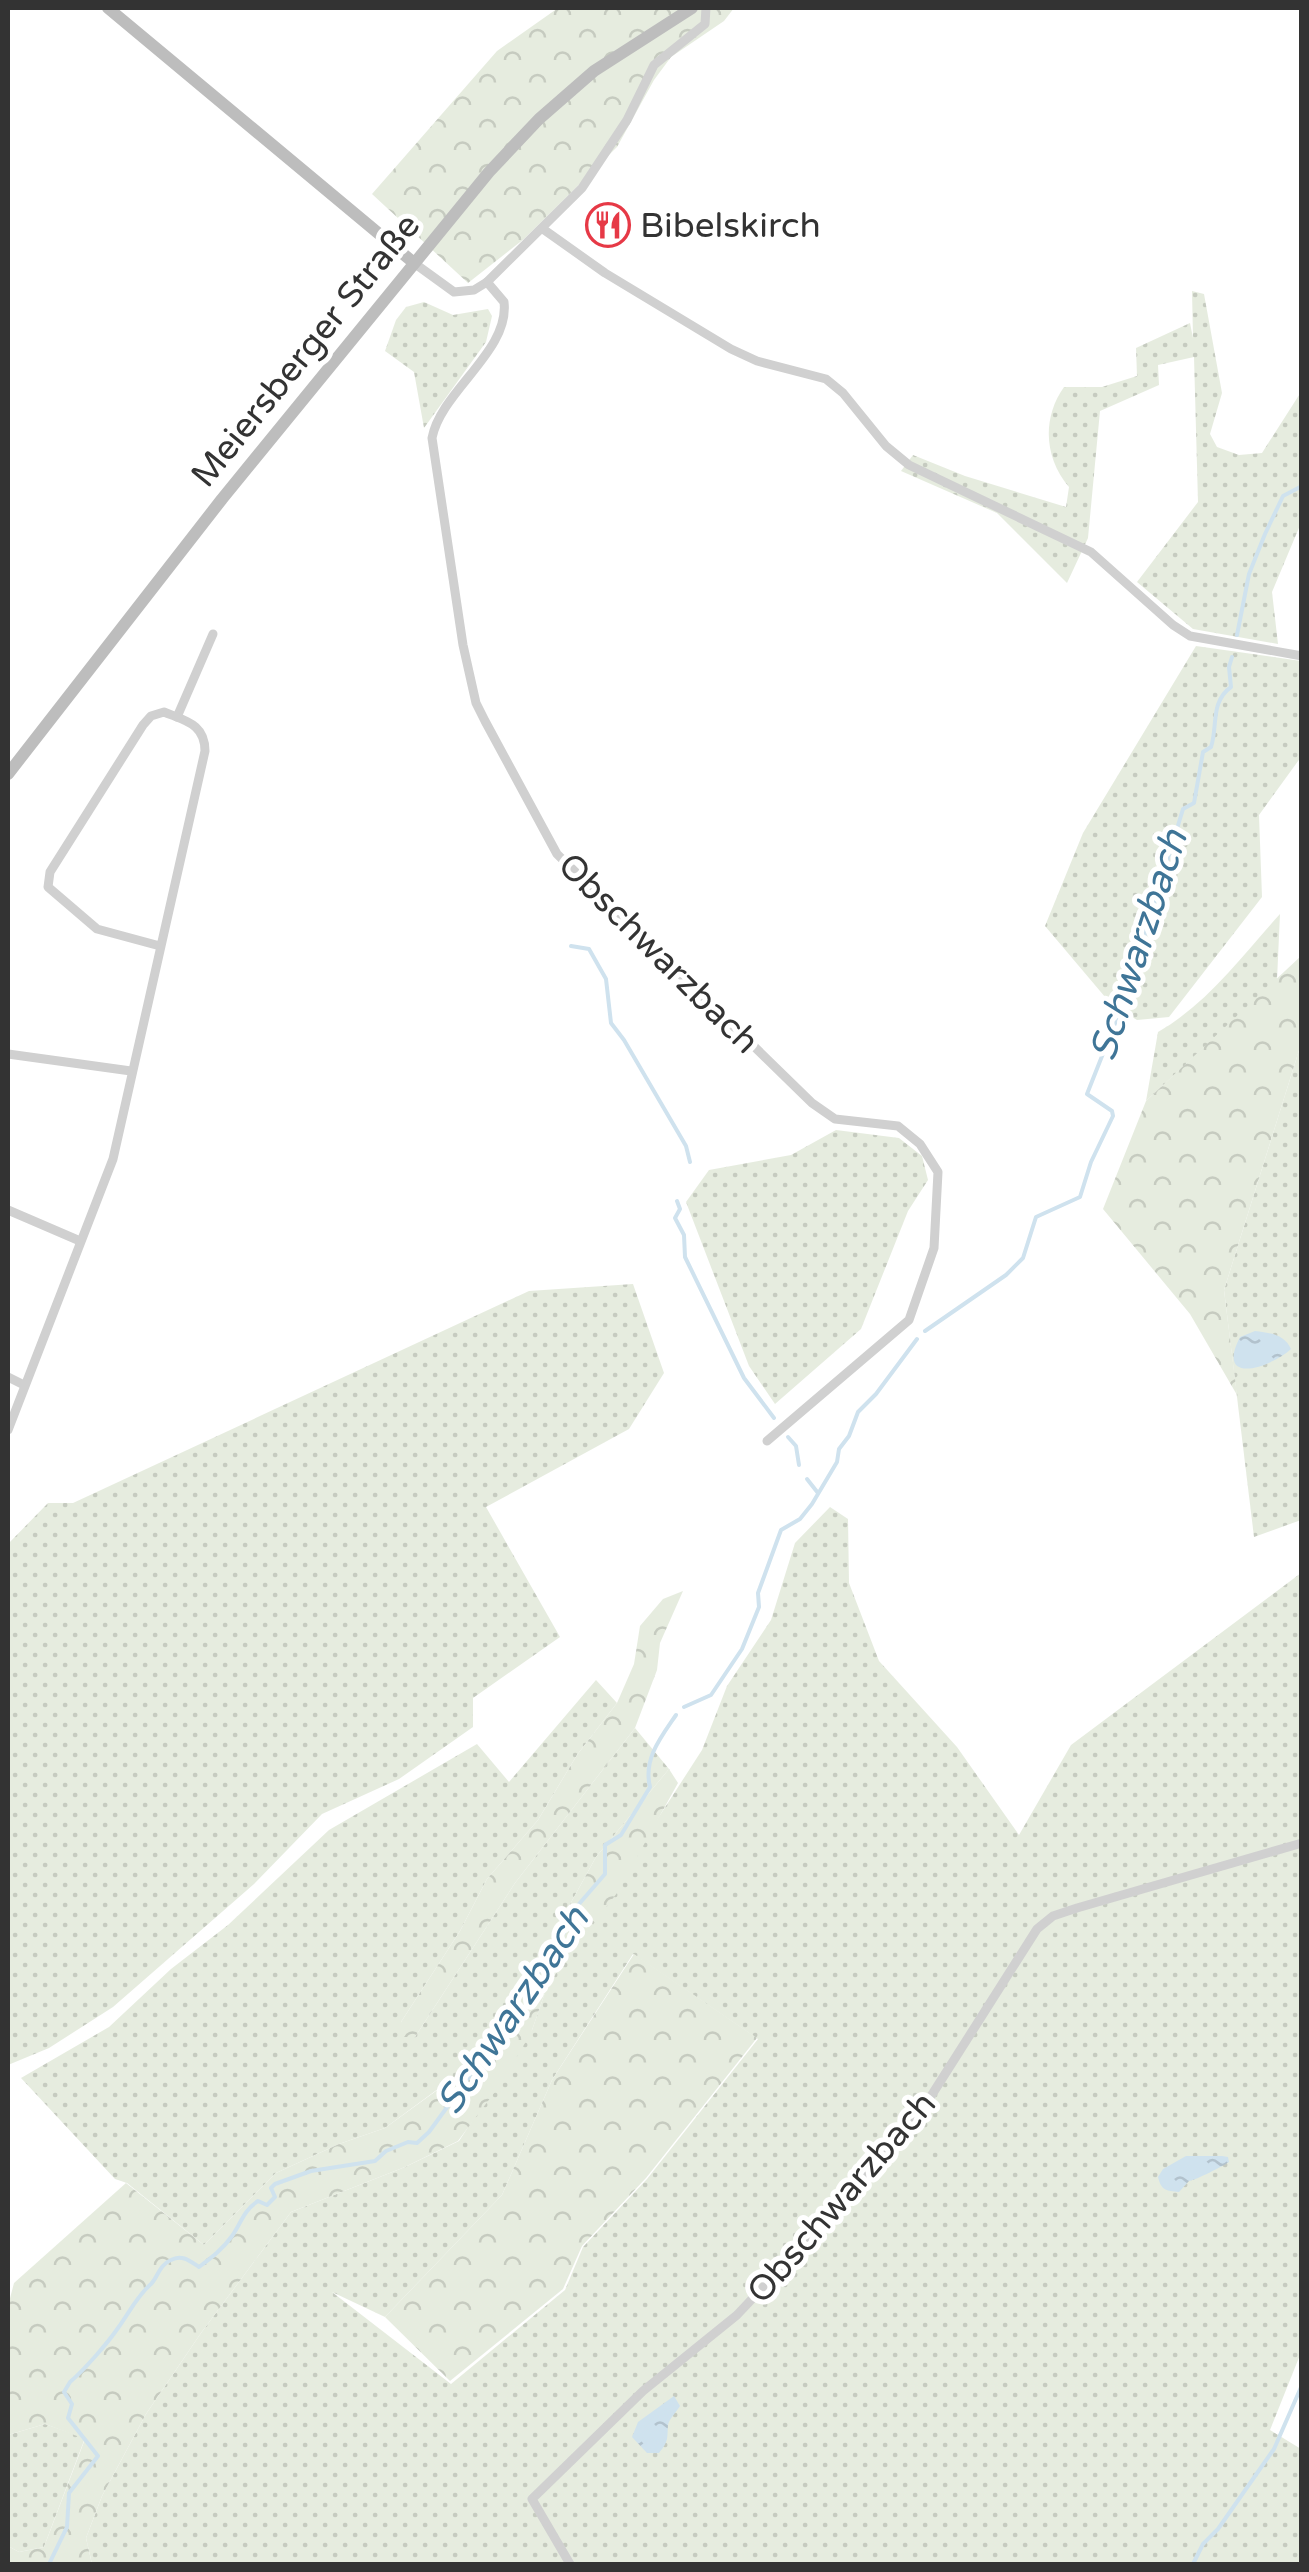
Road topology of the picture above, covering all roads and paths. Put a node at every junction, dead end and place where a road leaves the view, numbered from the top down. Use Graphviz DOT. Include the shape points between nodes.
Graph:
graph roads {
  1 [pos="108,8"];
  2 [pos="692,8"];
  3 [pos="706,8"];
  4 [pos="543,229"];
  5 [pos="414,263"];
  6 [pos="487,282"];
  7 [pos="212,634"];
  8 [pos="1302,656"];
  9 [pos="177,717"];
  10 [pos="8,774"];
  11 [pos="160,946"];
  12 [pos="8,1054"];
  13 [pos="131,1071"];
  14 [pos="8,1210"];
  15 [pos="80,1242"];
  16 [pos="8,1377"];
  17 [pos="24,1385"];
  18 [pos="8,1430"];
  19 [pos="767,1440"];
  20 [pos="1302,1843"];
  21 [pos="570,2564"];
  1 -- 5 [label="main road"];
  2 -- 5 [label="main road, Meiersberger Straße" via="563,97 488,172"];
  3 -- 4 [label="street" via="705,24 654,65 582,188"];
  4 -- 6 [label="street"];
  4 -- 8 [label="street" via="731,349 826,379 909,465 1091,552 1190,636"];
  5 -- 6 [label="street" via="454,292"];
  5 -- 10 [label="main road, Meiersberger Straße"];
  6 -- 19 [label="street, Obschwarzbach" via="504,302 501,330 432,438 463,646 484,721 557,854 812,1103 834,1120 898,1126 938,1172 934,1248 909,1320"];
  7 -- 9 [label="street"];
  9 -- 11 [label="street" via="197,726 205,751"];
  9 -- 11 [label="street" via="164,712 142,725 50,872 48,887 97,929"];
  11 -- 13 [label="street"];
  12 -- 13 [label="street"];
  13 -- 15 [label="street" via="113,1159"];
  14 -- 15 [label="street"];
  15 -- 17 [label="street"];
  16 -- 17 [label="street"];
  17 -- 18 [label="street"];
  20 -- 21 [label="street, Obschwarzbach" via="1077,1908 1036,1929 911,2125 854,2190 737,2315 644,2390 532,2499"];
}
